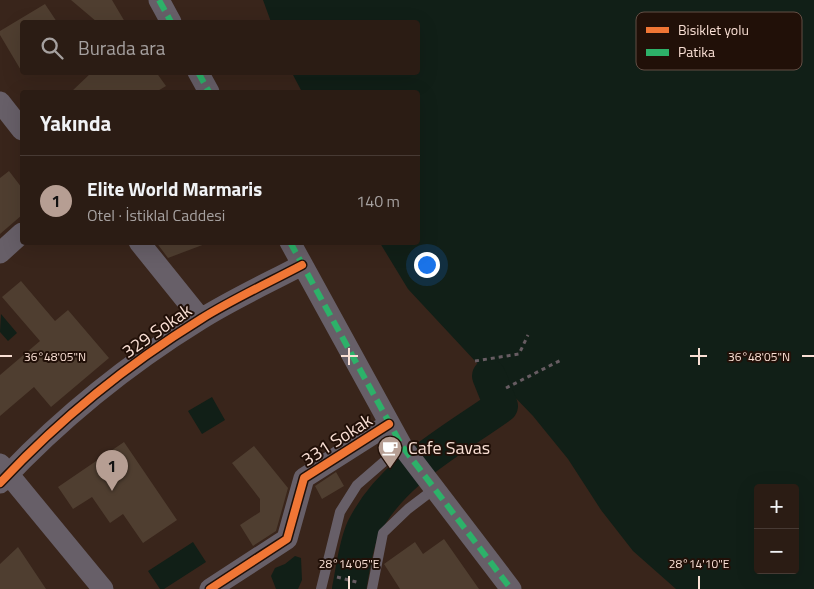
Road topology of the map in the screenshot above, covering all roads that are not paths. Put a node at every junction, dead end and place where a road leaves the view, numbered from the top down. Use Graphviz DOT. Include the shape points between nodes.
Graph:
graph roads {
  1 [pos="159,0"];
  2 [pos="171,20"];
  3 [pos="200,75"];
  4 [pos="208,90"];
  5 [pos="0,102"];
  6 [pos="20,127"];
  7 [pos="20,235"];
  8 [pos="141,245"];
  9 [pos="292,245"];
  10 [pos="0,253"];
  11 [pos="302,265"];
  12 [pos="201,319"];
  13 [pos="389,424"];
  14 [pos="406,451"];
  15 [pos="3,474"];
  16 [pos="430,486"];
  17 [pos="372,588"];
  18 [pos="103,589"];
  19 [pos="210,589"];
  20 [pos="321,589"];
  21 [pos="511,589"];
  1 -- 2 [label="street"];
  3 -- 4 [label="street"];
  5 -- 6 [label="street"];
  7 -- 10 [label="street"];
  8 -- 12 [label="street"];
  9 -- 11 [label="street"];
  11 -- 12 [label="street, 329 Sokak"];
  11 -- 13 [label="street"];
  12 -- 15 [label="street, 329 Sokak" via="130,368"];
  13 -- 14 [label="street"];
  13 -- 19 [label="street, 331 Sokak" via="304,478 287,539"];
  14 -- 16 [label="street"];
  14 -- 20 [label="lane" via="357,485 340,512"];
  15 -- 18 [label="street"];
  16 -- 17 [label="lane" via="383,533"];
  16 -- 21 [label="street"];
}
